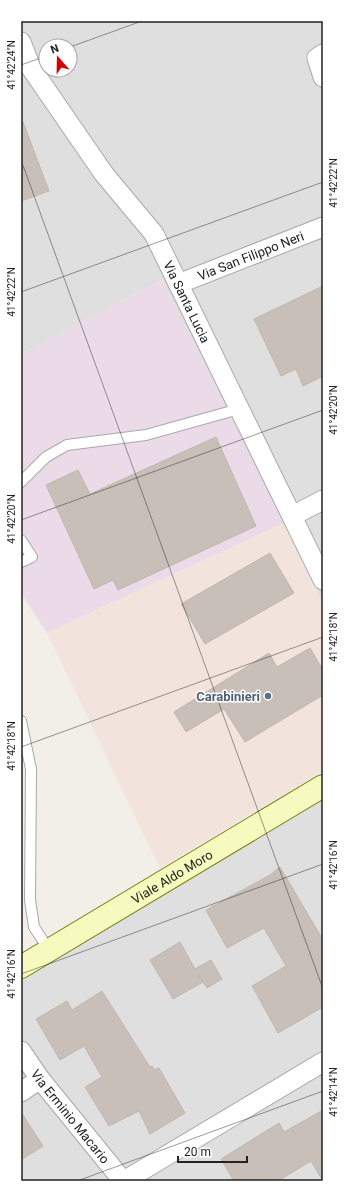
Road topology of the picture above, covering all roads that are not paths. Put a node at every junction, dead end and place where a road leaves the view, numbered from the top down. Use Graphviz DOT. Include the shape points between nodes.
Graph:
graph roads {
  1 [pos="21,42"];
  2 [pos="323,54"];
  3 [pos="323,76"];
  4 [pos="323,227"];
  5 [pos="178,284"];
  6 [pos="239,409"];
  7 [pos="21,482"];
  8 [pos="323,500"];
  9 [pos="292,516"];
  10 [pos="21,540"];
  11 [pos="21,562"];
  12 [pos="323,580"];
  13 [pos="21,721"];
  14 [pos="323,786"];
  15 [pos="49,950"];
  16 [pos="21,967"];
  17 [pos="21,1051"];
  18 [pos="323,1062"];
  19 [pos="40,1079"];
  20 [pos="21,1092"];
  21 [pos="124,1181"];
  1 -- 5 [label="street, Via Santa Lucia" via="31,68 100,168 154,234"];
  2 -- 3 [label="street" via="317,58"];
  4 -- 5 [label="street, Via San Filippo Neri"];
  5 -- 6 [label="street, Via Santa Lucia"];
  6 -- 7 [label="lane" via="146,435 67,445 46,457"];
  6 -- 9 [label="street, Via Santa Lucia"];
  8 -- 9 [label="street"];
  9 -- 12 [label="street, Via Santa Lucia"];
  10 -- 11 [label="lane" via="32,558"];
  13 -- 15 [label="lane" via="31,769 30,900 34,927"];
  14 -- 15 [label="main road, Viale Aldo Moro"];
  15 -- 16 [label="main road, Viale Aldo Moro"];
  17 -- 19 [label="street, Via Erminio Macario"];
  18 -- 21 [label="street"];
  19 -- 20 [label="street"];
  19 -- 21 [label="street, Via Erminio Macario"];
}
